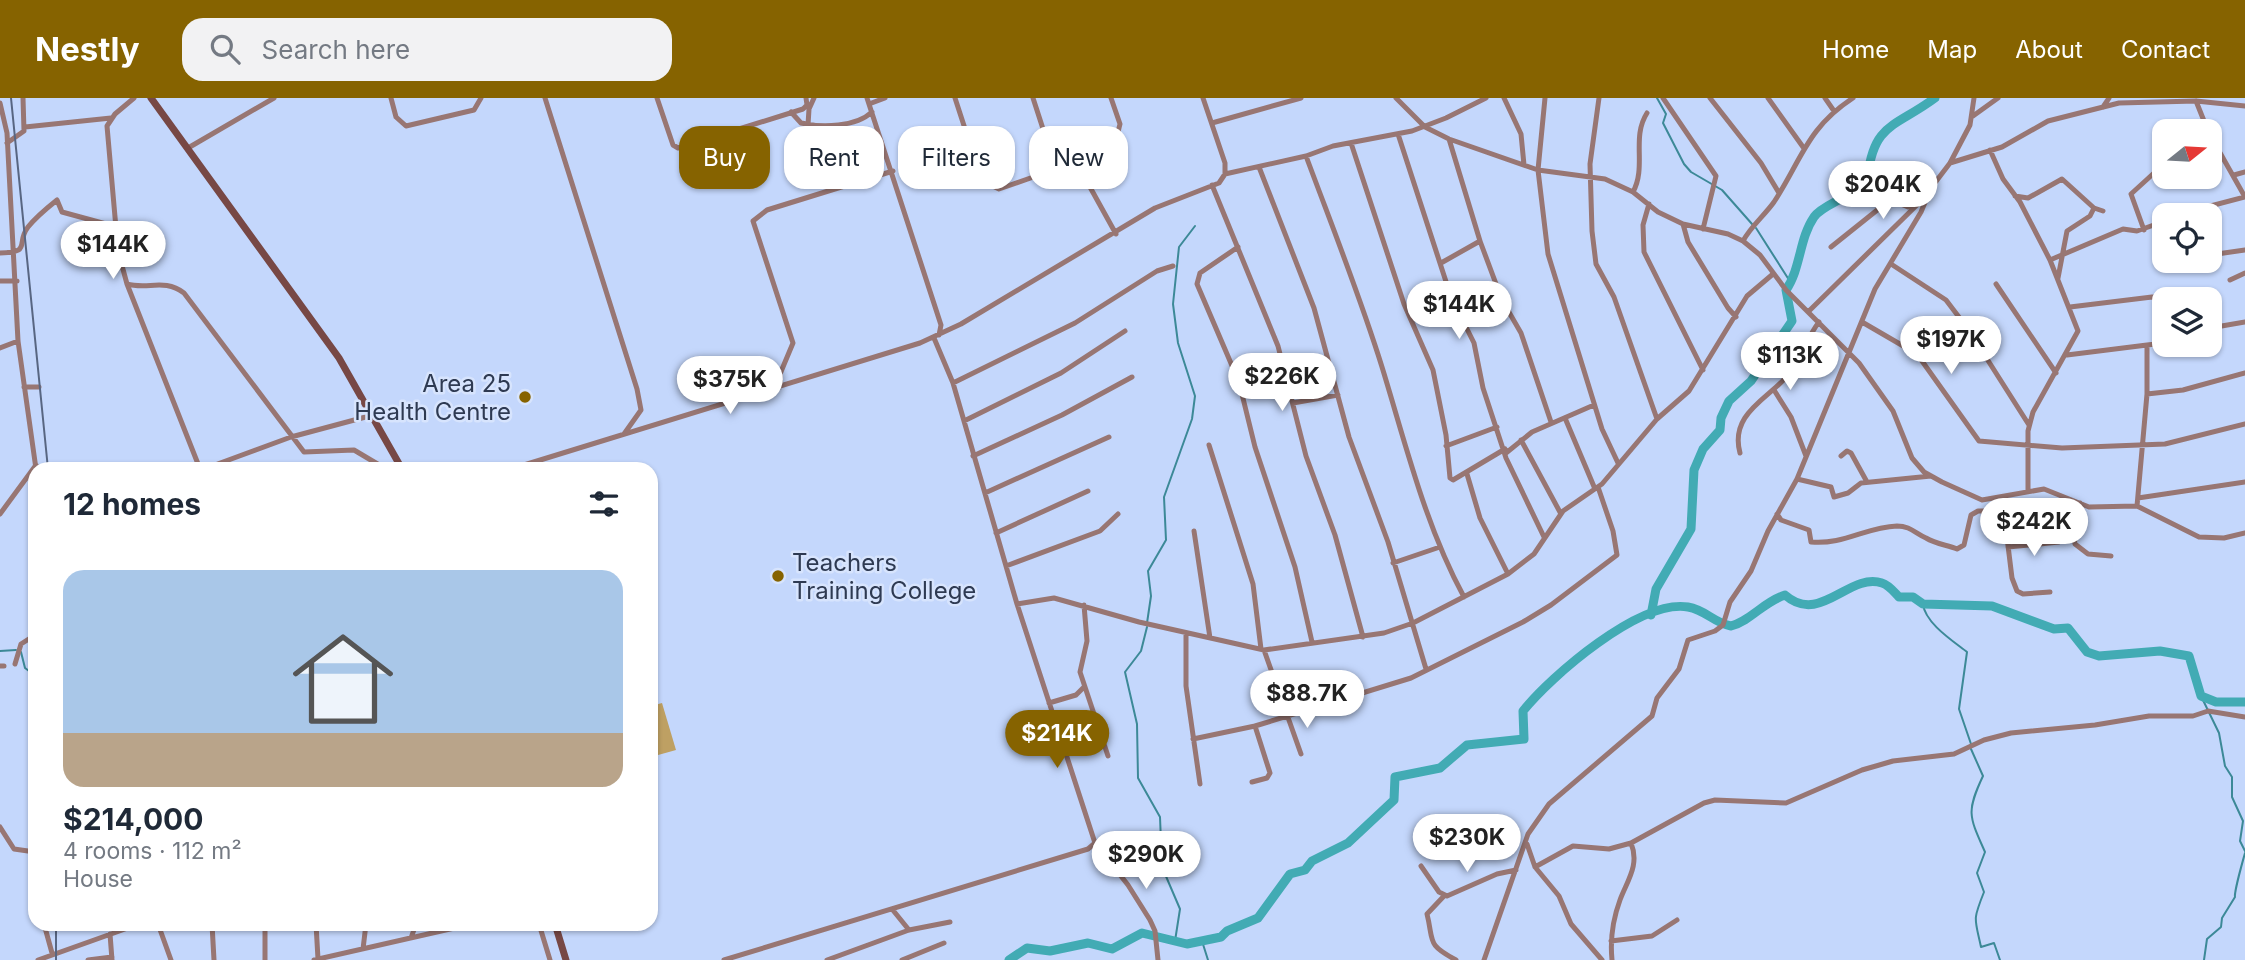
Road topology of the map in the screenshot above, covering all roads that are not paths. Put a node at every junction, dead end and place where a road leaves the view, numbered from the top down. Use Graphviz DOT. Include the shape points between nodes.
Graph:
graph roads {
  1 [pos="23,98"];
  2 [pos="134,98"];
  3 [pos="151,98"];
  4 [pos="274,98"];
  5 [pos="391,98"];
  6 [pos="481,98"];
  7 [pos="545,98"];
  8 [pos="657,98"];
  9 [pos="806,98"];
  10 [pos="814,98"];
  11 [pos="885,98"];
  12 [pos="955,98"];
  13 [pos="1033,98"];
  14 [pos="1111,98"];
  15 [pos="1203,98"];
  16 [pos="1301,98"];
  17 [pos="1396,98"];
  18 [pos="1486,98"];
  19 [pos="1504,98"];
  20 [pos="1545,98"];
  21 [pos="1599,98"];
  22 [pos="1662,98"];
  23 [pos="1710,98"];
  24 [pos="1768,98"];
  25 [pos="1825,98"];
  26 [pos="1853,98"];
  27 [pos="1974,98"];
  28 [pos="1998,98"];
  29 [pos="2109,98"];
  30 [pos="868,101"];
  31 [pos="1278,101"];
  32 [pos="2196,101"];
  33 [pos="0,103"];
  34 [pos="2245,106"];
  35 [pos="2103,107"];
  36 [pos="1834,111"];
  37 [pos="872,112"];
  38 [pos="791,113"];
  39 [pos="1647,113"];
  40 [pos="1973,116"];
  41 [pos="111,118"];
  42 [pos="2203,119"];
  43 [pos="1212,123"];
  44 [pos="808,125"];
  45 [pos="1042,126"];
  46 [pos="1120,126"];
  47 [pos="25,127"];
  48 [pos="1425,127"];
  49 [pos="1398,134"];
  50 [pos="1449,139"];
  51 [pos="7,143"];
  52 [pos="1351,143"];
  53 [pos="1803,147"];
  54 [pos="188,148"];
  55 [pos="1990,150"];
  56 [pos="2222,155"];
  57 [pos="1306,156"];
  58 [pos="1950,163"];
  59 [pos="1524,165"];
  60 [pos="1259,167"];
  61 [pos="1538,170"];
  62 [pos="893,171"];
  63 [pos="2245,172"];
  64 [pos="1226,174"];
  65 [pos="2152,175"];
  66 [pos="2234,175"];
  67 [pos="1591,176"];
  68 [pos="1029,178"];
  69 [pos="1212,185"];
  70 [pos="1091,189"];
  71 [pos="1633,192"];
  72 [pos="1779,193"];
  73 [pos="1928,195"];
  74 [pos="2015,196"];
  75 [pos="2245,197"];
  76 [pos="2222,203"];
  77 [pos="1649,204"];
  78 [pos="2094,208"];
  79 [pos="2103,211"];
  80 [pos="1683,224"];
  81 [pos="2152,227"];
  82 [pos="1703,229"];
  83 [pos="2144,230"];
  84 [pos="1116,234"];
  85 [pos="1480,241"];
  86 [pos="1743,241"];
  87 [pos="1238,247"];
  88 [pos="1831,247"];
  89 [pos="2245,250"];
  90 [pos="118,251"];
  91 [pos="0,253"];
  92 [pos="16,253"];
  93 [pos="2222,253"];
  94 [pos="2061,256"];
  95 [pos="2050,260"];
  96 [pos="1441,263"];
  97 [pos="1891,264"];
  98 [pos="1173,266"];
  99 [pos="2245,273"];
  100 [pos="1773,274"];
  101 [pos="2057,278"];
  102 [pos="2230,280"];
  103 [pos="0,281"];
  104 [pos="17,281"];
  105 [pos="127,284"];
  106 [pos="1996,284"];
  107 [pos="2152,297"];
  108 [pos="2070,307"];
  109 [pos="1809,311"];
  110 [pos="1736,317"];
  111 [pos="1819,322"];
  112 [pos="1862,322"];
  113 [pos="2245,322"];
  114 [pos="2222,326"];
  115 [pos="1125,331"];
  116 [pos="937,337"];
  117 [pos="18,341"];
  118 [pos="2152,344"];
  119 [pos="2147,345"];
  120 [pos="0,348"];
  121 [pos="1848,351"];
  122 [pos="2067,355"];
  123 [pos="1703,370"];
  124 [pos="2056,373"];
  125 [pos="2245,373"];
  126 [pos="1132,377"];
  127 [pos="953,383"];
  128 [pos="24,387"];
  129 [pos="39,387"];
  130 [pos="780,387"];
  131 [pos="1774,390"];
  132 [pos="2147,394"];
  133 [pos="1338,395"];
  134 [pos="1293,403"];
  135 [pos="1594,405"];
  136 [pos="373,415"];
  137 [pos="1565,418"];
  138 [pos="1657,419"];
  139 [pos="964,421"];
  140 [pos="1551,422"];
  141 [pos="2245,424"];
  142 [pos="2029,425"];
  143 [pos="1497,427"];
  144 [pos="624,434"];
  145 [pos="291,437"];
  146 [pos="1110,437"];
  147 [pos="1521,440"];
  148 [pos="1209,445"];
  149 [pos="2143,445"];
  150 [pos="1446,446"];
  151 [pos="2029,446"];
  152 [pos="1505,451"];
  153 [pos="1740,453"];
  154 [pos="973,456"];
  155 [pos="1806,456"];
  156 [pos="1841,456"];
  157 [pos="397,460"];
  158 [pos="35,462"];
  159 [pos="199,462"];
  160 [pos="221,462"];
  161 [pos="374,462"];
  162 [pos="534,462"];
  163 [pos="1618,463"];
  164 [pos="1467,474"];
  165 [pos="1931,476"];
  166 [pos="28,477"];
  167 [pos="1797,480"];
  168 [pos="1867,482"];
  169 [pos="2245,482"];
  170 [pos="1597,488"];
  171 [pos="2028,490"];
  172 [pos="1088,491"];
  173 [pos="985,493"];
  174 [pos="2138,498"];
  175 [pos="2003,501"];
  176 [pos="2080,503"];
  177 [pos="2137,506"];
  178 [pos="1118,513"];
  179 [pos="0,514"];
  180 [pos="1560,514"];
  181 [pos="1777,514"];
  182 [pos="1194,531"];
  183 [pos="996,533"];
  184 [pos="2245,533"];
  185 [pos="1545,538"];
  186 [pos="2059,542"];
  187 [pos="1440,547"];
  188 [pos="2008,547"];
  189 [pos="2111,556"];
  190 [pos="1393,563"];
  191 [pos="1006,566"];
  192 [pos="1508,574"];
  193 [pos="2050,592"];
  194 [pos="1464,597"];
  195 [pos="1017,604"];
  196 [pos="1084,605"];
  197 [pos="1413,623"];
  198 [pos="1186,634"];
  199 [pos="1363,637"];
  200 [pos="1210,638"];
  201 [pos="28,639"];
  202 [pos="1312,642"];
  203 [pos="1263,650"];
  204 [pos="15,664"];
  205 [pos="1426,669"];
  206 [pos="1084,687"];
  207 [pos="1049,703"];
  208 [pos="1287,715"];
  209 [pos="2245,717"];
  210 [pos="1255,726"];
  211 [pos="1192,739"];
  212 [pos="1301,754"];
  213 [pos="1108,756"];
  214 [pos="1252,782"];
  215 [pos="1200,784"];
  216 [pos="0,827"];
  217 [pos="1526,841"];
  218 [pos="1095,843"];
  219 [pos="1631,843"];
  220 [pos="28,851"];
  221 [pos="1421,866"];
  222 [pos="1535,867"];
  223 [pos="1516,870"];
  224 [pos="1444,896"];
  225 [pos="892,909"];
  226 [pos="1678,920"];
  227 [pos="950,922"];
  228 [pos="909,930"];
  229 [pos="46,931"];
  230 [pos="119,931"];
  231 [pos="161,931"];
  232 [pos="212,931"];
  233 [pos="265,931"];
  234 [pos="316,931"];
  235 [pos="365,931"];
  236 [pos="414,931"];
  237 [pos="440,931"];
  238 [pos="541,931"];
  239 [pos="557,931"];
  240 [pos="110,934"];
  241 [pos="411,938"];
  242 [pos="1611,941"];
  243 [pos="944,943"];
  244 [pos="363,949"];
  245 [pos="52,953"];
  246 [pos="61,956"];
  247 [pos="331,956"];
  248 [pos="112,958"];
  249 [pos="45,959"];
  250 [pos="38,960"];
  251 [pos="88,960"];
  252 [pos="171,960"];
  253 [pos="214,960"];
  254 [pos="265,960"];
  255 [pos="316,960"];
  256 [pos="341,960"];
  257 [pos="550,960"];
  258 [pos="566,960"];
  259 [pos="724,960"];
  260 [pos="827,960"];
  261 [pos="902,960"];
  262 [pos="1158,960"];
  263 [pos="1456,960"];
  264 [pos="1484,960"];
  265 [pos="1600,960"];
  266 [pos="1612,960"];
  1 -- 47 [label="street"];
  2 -- 41 [label="street"];
  3 -- 54 [label="main road"];
  4 -- 54 [label="street"];
  5 -- 6 [label="street" via="396,117 406,126 474,110"];
  7 -- 144 [label="street" via="637,388 641,410"];
  8 -- 38 [label="street" via="678,148"];
  9 -- 38 [label="street" via="806,107"];
  10 -- 44 [label="street"];
  11 -- 30 [label="street"];
  12 -- 68 [label="street" via="982,181 999,189"];
  13 -- 45 [label="street"];
  14 -- 46 [label="street"];
  15 -- 43 [label="street"];
  16 -- 31 [label="street"];
  17 -- 48 [label="street"];
  18 -- 48 [label="street"];
  19 -- 59 [label="street" via="1521,134"];
  20 -- 61 [label="street"];
  21 -- 67 [label="street"];
  22 -- 82 [label="street" via="1716,176"];
  23 -- 72 [label="street"];
  24 -- 53 [label="street"];
  25 -- 36 [label="street"];
  26 -- 36 [label="street"];
  27 -- 40 [label="street"];
  28 -- 40 [label="street"];
  29 -- 35 [label="street"];
  30 -- 37 [label="street"];
  31 -- 43 [label="street"];
  32 -- 34 [label="street"];
  32 -- 35 [label="street"];
  32 -- 42 [label="street"];
  33 -- 51 [label="street"];
  35 -- 55 [label="street" via="2041,123"];
  36 -- 53 [label="street"];
  37 -- 44 [label="street" via="859,122"];
  37 -- 62 [label="street"];
  38 -- 44 [label="street"];
  39 -- 71 [label="street" via="1639,131 1639,175"];
  40 -- 58 [label="street"];
  41 -- 47 [label="street"];
  41 -- 90 [label="street" via="107,138"];
  43 -- 64 [label="street"];
  47 -- 51 [label="street"];
  48 -- 49 [label="street"];
  48 -- 50 [label="street"];
  49 -- 52 [label="street"];
  49 -- 96 [label="street"];
  50 -- 59 [label="street"];
  50 -- 85 [label="street"];
  51 -- 92 [label="street"];
  52 -- 57 [label="street"];
  52 -- 150 [label="street" via="1404,304 1433,370"];
  53 -- 72 [label="street"];
  54 -- 136 [label="main road" via="315,324"];
  55 -- 58 [label="street"];
  55 -- 74 [label="street"];
  56 -- 66 [label="street"];
  57 -- 60 [label="street"];
  57 -- 187 [label="street" via="1378,355 1412,472"];
  58 -- 73 [label="street"];
  59 -- 61 [label="street"];
  60 -- 64 [label="street"];
  60 -- 133 [label="street" via="1314,308"];
  61 -- 67 [label="street"];
  61 -- 135 [label="street" via="1550,264"];
  62 -- 116 [label="street" via="941,325"];
  62 -- 130 [label="street" via="767,210 752,220 793,343 780,374"];
  63 -- 66 [label="street"];
  64 -- 69 [label="street"];
  65 -- 83 [label="street" via="2131,194"];
  66 -- 75 [label="street"];
  67 -- 71 [label="street"];
  67 -- 138 [label="street" via="1597,264 1614,297"];
  69 -- 84 [label="street" via="1168,201"];
  69 -- 87 [label="street"];
  70 -- 84 [label="street"];
  71 -- 77 [label="street"];
  72 -- 86 [label="street"];
  73 -- 88 [label="street" via="1910,207 1886,203"];
  73 -- 97 [label="street"];
  73 -- 109 [label="street"];
  74 -- 78 [label="street" via="2028,198 2062,179"];
  74 -- 95 [label="street"];
  75 -- 76 [label="street"];
  77 -- 80 [label="street"];
  77 -- 123 [label="street" via="1643,225 1644,251"];
  78 -- 79 [label="street"];
  78 -- 94 [label="street" via="2090,216 2068,229"];
  80 -- 82 [label="street"];
  80 -- 110 [label="street" via="1688,242"];
  81 -- 83 [label="street"];
  82 -- 86 [label="street"];
  83 -- 94 [label="street" via="2123,229"];
  84 -- 116 [label="street"];
  85 -- 96 [label="street"];
  85 -- 140 [label="street" via="1502,300 1521,333"];
  86 -- 100 [label="street"];
  87 -- 134 [label="street" via="1275,338"];
  87 -- 202 [label="street" via="1200,272 1198,289 1239,382 1295,567"];
  89 -- 93 [label="street"];
  90 -- 92 [label="street" via="111,245 106,224 62,212 57,200 27,228 24,246"];
  90 -- 105 [label="street"];
  91 -- 92 [label="street"];
  92 -- 104 [label="street"];
  94 -- 95 [label="street"];
  94 -- 101 [label="street"];
  95 -- 101 [label="street"];
  96 -- 143 [label="street" via="1451,297 1474,343"];
  97 -- 112 [label="street"];
  97 -- 142 [label="street" via="1946,300"];
  98 -- 127 [label="street" via="1157,271 1075,323"];
  99 -- 102 [label="street"];
  100 -- 109 [label="street"];
  100 -- 110 [label="street" via="1752,290"];
  101 -- 108 [label="street"];
  103 -- 104 [label="street"];
  104 -- 117 [label="street"];
  105 -- 145 [label="street" via="164,283 184,293"];
  105 -- 159 [label="street"];
  106 -- 124 [label="street"];
  107 -- 108 [label="street"];
  108 -- 122 [label="street" via="2078,331"];
  109 -- 111 [label="street"];
  110 -- 123 [label="street"];
  111 -- 121 [label="street"];
  111 -- 131 [label="street" via="1789,374"];
  112 -- 121 [label="street"];
  112 -- 151 [label="street" via="1917,354 1979,441"];
  113 -- 114 [label="street"];
  115 -- 139 [label="street" via="1061,373"];
  116 -- 127 [label="street"];
  116 -- 130 [label="street"];
  117 -- 120 [label="street"];
  117 -- 128 [label="street"];
  118 -- 119 [label="street"];
  119 -- 122 [label="street"];
  119 -- 132 [label="street"];
  121 -- 155 [label="street"];
  121 -- 165 [label="street" via="1893,411 1912,458"];
  122 -- 124 [label="street"];
  123 -- 138 [label="street" via="1689,391"];
  124 -- 142 [label="street"];
  125 -- 132 [label="street" via="2183,390"];
  126 -- 154 [label="street"];
  127 -- 139 [label="street"];
  128 -- 129 [label="street"];
  128 -- 158 [label="street"];
  130 -- 144 [label="street"];
  131 -- 153 [label="street" via="1762,396 1746,418 1738,436"];
  131 -- 155 [label="street" via="1791,417"];
  132 -- 149 [label="street"];
  133 -- 134 [label="street"];
  133 -- 190 [label="street"];
  134 -- 199 [label="street"];
  135 -- 137 [label="street"];
  135 -- 163 [label="street"];
  136 -- 145 [label="street"];
  136 -- 157 [label="main road"];
  137 -- 140 [label="street"];
  137 -- 170 [label="street"];
  138 -- 163 [label="street"];
  139 -- 154 [label="street"];
  140 -- 147 [label="street"];
  141 -- 149 [label="street" via="2184,441"];
  142 -- 151 [label="street"];
  143 -- 150 [label="street"];
  143 -- 152 [label="street"];
  144 -- 162 [label="street"];
  145 -- 160 [label="street"];
  145 -- 161 [label="street" via="304,452 354,450"];
  146 -- 173 [label="street"];
  147 -- 152 [label="street"];
  147 -- 180 [label="street"];
  148 -- 203 [label="street" via="1253,584"];
  149 -- 151 [label="street"];
  149 -- 174 [label="street"];
  150 -- 164 [label="street" via="1451,480"];
  151 -- 171 [label="street"];
  152 -- 164 [label="street"];
  152 -- 185 [label="street"];
  154 -- 173 [label="street"];
  155 -- 167 [label="street"];
  156 -- 168 [label="street" via="1851,453"];
  163 -- 170 [label="street"];
  164 -- 192 [label="street" via="1480,518"];
  165 -- 168 [label="street"];
  165 -- 175 [label="street" via="1982,500"];
  166 -- 179 [label="street"];
  167 -- 168 [label="street" via="1831,488 1834,498"];
  167 -- 181 [label="street"];
  169 -- 174 [label="street"];
  170 -- 180 [label="street"];
  170 -- 205 [label="street" via="1617,555 1523,622"];
  171 -- 175 [label="street"];
  171 -- 176 [label="street" via="2050,491"];
  172 -- 183 [label="street"];
  173 -- 183 [label="street"];
  174 -- 177 [label="street"];
  175 -- 181 [label="street" via="1996,511 1971,515 1964,545 1957,549 1895,526 1852,539 1811,542 1809,530 1781,520"];
  175 -- 188 [label="street"];
  176 -- 177 [label="street" via="2098,508"];
  176 -- 189 [label="street" via="2073,530 2075,544 2088,554"];
  177 -- 184 [label="street" via="2191,535 2210,538"];
  178 -- 191 [label="street" via="1100,531"];
  180 -- 185 [label="street"];
  181 -- 217 [label="street" via="1721,628 1688,640 1679,669 1657,698 1652,716 1549,804"];
  182 -- 200 [label="street"];
  183 -- 191 [label="street"];
  185 -- 192 [label="street" via="1534,554"];
  186 -- 188 [label="street"];
  187 -- 190 [label="street"];
  187 -- 194 [label="street"];
  188 -- 193 [label="street" via="2019,594"];
  190 -- 197 [label="street"];
  191 -- 195 [label="street"];
  192 -- 194 [label="street"];
  194 -- 197 [label="street"];
  195 -- 196 [label="street" via="1046,597"];
  195 -- 207 [label="street"];
  196 -- 198 [label="street"];
  196 -- 206 [label="street" via="1087,641 1079,666"];
  197 -- 199 [label="street"];
  197 -- 205 [label="street"];
  198 -- 200 [label="street"];
  198 -- 211 [label="street"];
  199 -- 202 [label="street"];
  200 -- 203 [label="street"];
  201 -- 204 [label="street" via="20,644"];
  202 -- 203 [label="street"];
  203 -- 208 [label="street"];
  205 -- 208 [label="street" via="1411,678"];
  206 -- 207 [label="street" via="1076,695"];
  206 -- 213 [label="street"];
  207 -- 218 [label="street"];
  208 -- 210 [label="street"];
  208 -- 212 [label="street"];
  209 -- 219 [label="street" via="2208,711 2011,733 1954,754 1861,769 1786,803 1704,803"];
  210 -- 211 [label="street"];
  210 -- 214 [label="street" via="1270,773"];
  211 -- 215 [label="street"];
  216 -- 220 [label="street" via="14,849"];
  217 -- 222 [label="street"];
  217 -- 223 [label="street"];
  218 -- 225 [label="street"];
  218 -- 262 [label="street" via="1150,920"];
  219 -- 222 [label="street" via="1609,849 1573,846"];
  219 -- 242 [label="street" via="1634,868 1620,899"];
  221 -- 224 [label="street"];
  222 -- 265 [label="street"];
  223 -- 224 [label="street"];
  223 -- 264 [label="street"];
  224 -- 263 [label="street" via="1427,914 1427,924 1438,951"];
  225 -- 228 [label="street"];
  225 -- 259 [label="street"];
  226 -- 242 [label="street" via="1652,936"];
  227 -- 228 [label="street"];
  228 -- 260 [label="street"];
  229 -- 245 [label="street"];
  230 -- 240 [label="street"];
  231 -- 252 [label="street"];
  232 -- 253 [label="street"];
  233 -- 254 [label="street"];
  234 -- 255 [label="street"];
  235 -- 244 [label="street"];
  236 -- 241 [label="street"];
  237 -- 241 [label="street"];
  238 -- 257 [label="street"];
  239 -- 258 [label="main road"];
  240 -- 246 [label="street"];
  240 -- 248 [label="street"];
  241 -- 244 [label="street"];
  242 -- 266 [label="street"];
  243 -- 261 [label="street"];
  244 -- 247 [label="street"];
  245 -- 246 [label="street"];
  245 -- 249 [label="street"];
  247 -- 255 [label="street"];
  247 -- 256 [label="street"];
  248 -- 251 [label="street"];
  249 -- 250 [label="street"];
}
